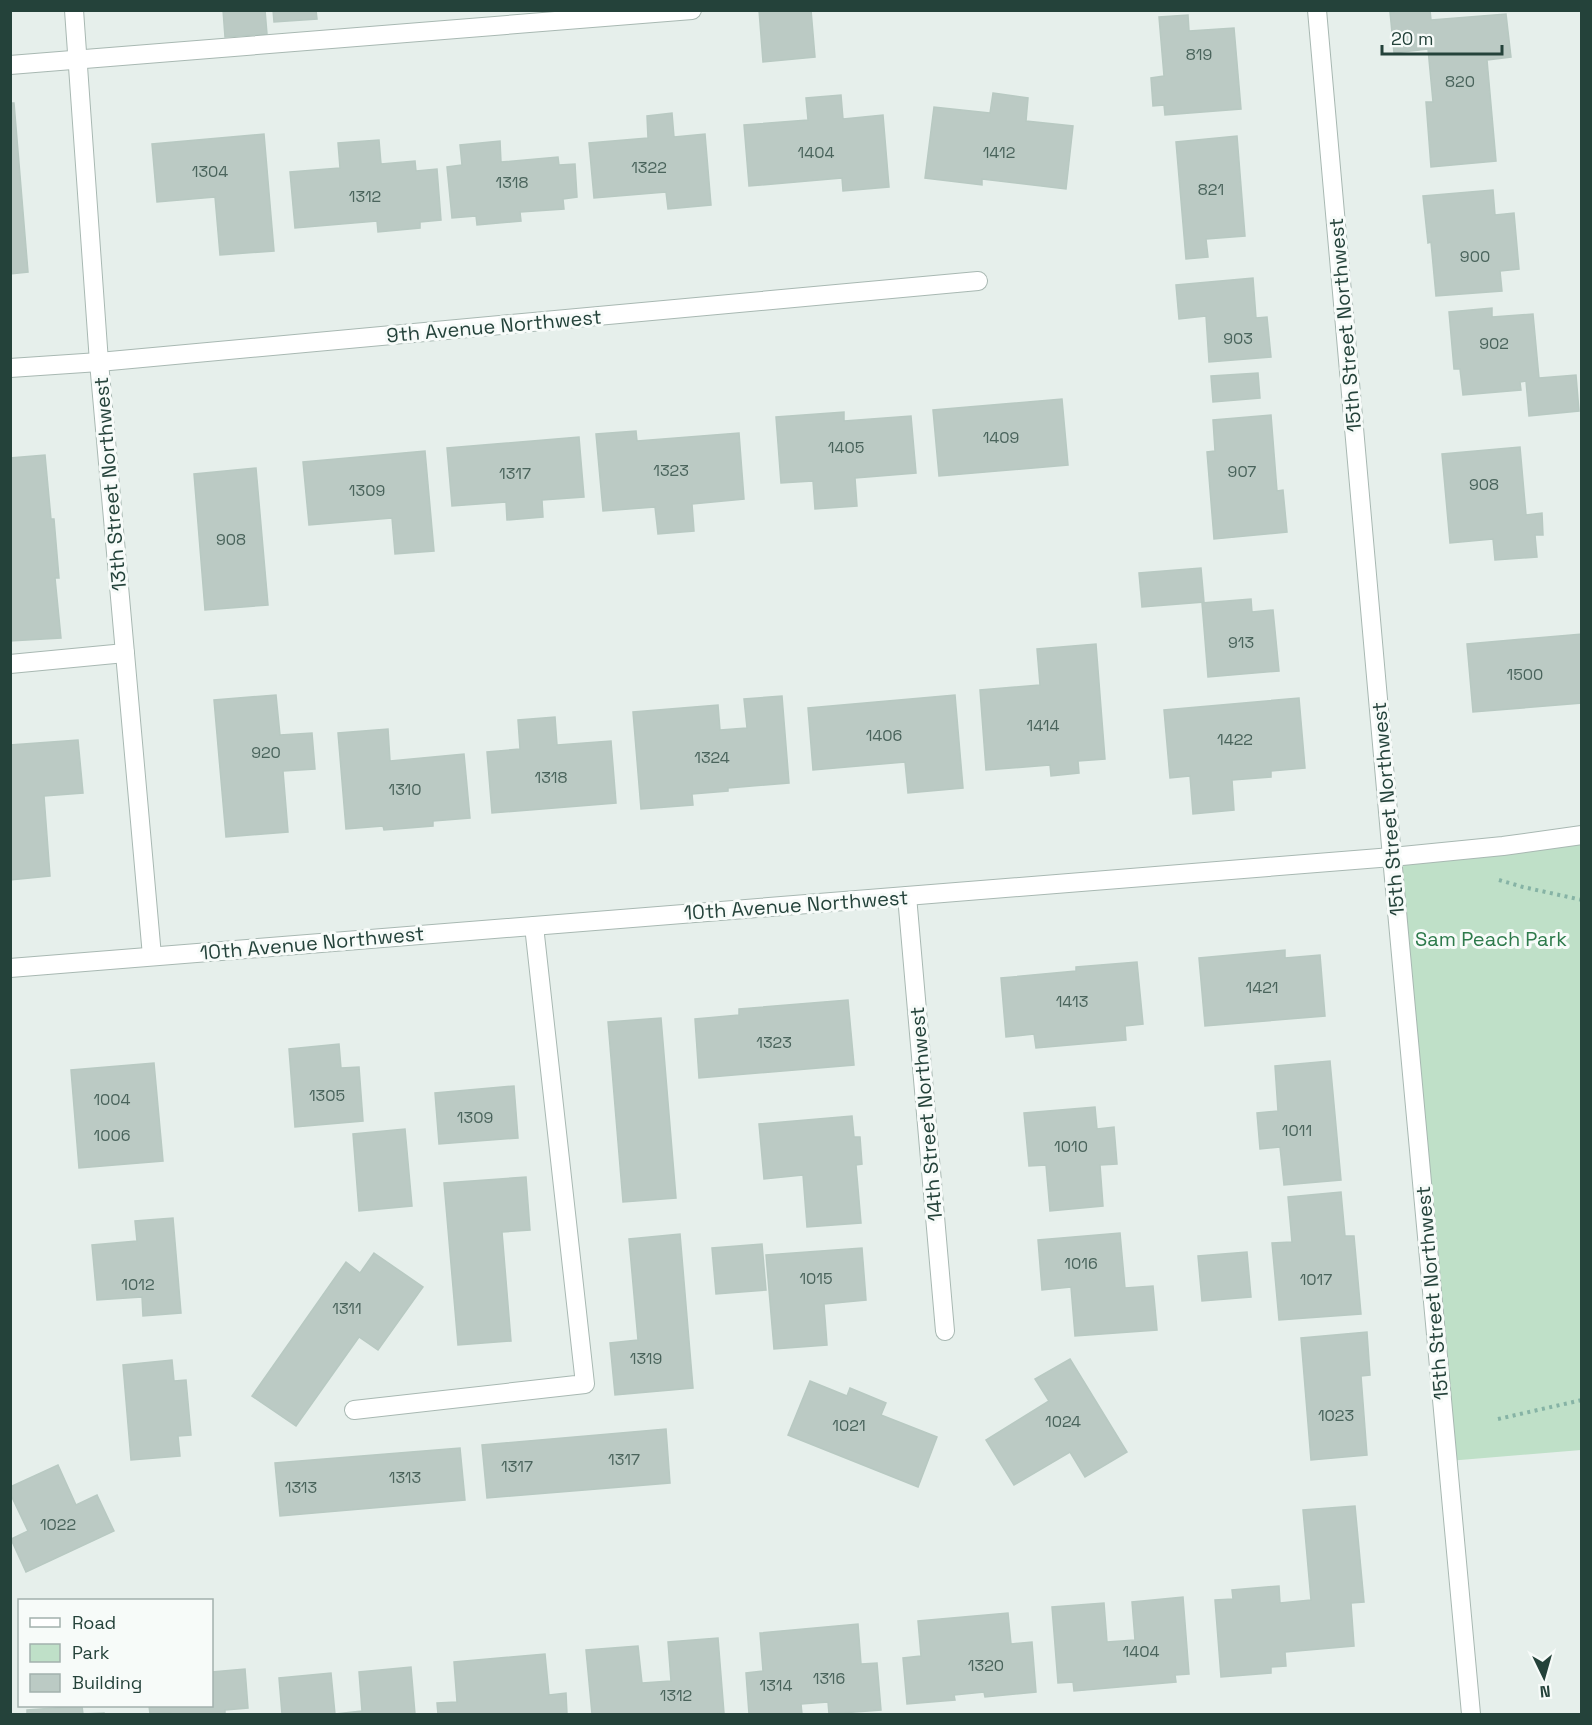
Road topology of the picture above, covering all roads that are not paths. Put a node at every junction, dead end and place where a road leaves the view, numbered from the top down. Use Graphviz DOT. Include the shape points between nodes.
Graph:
graph roads {
  1 [pos="74,10"];
  2 [pos="692,10"];
  3 [pos="1317,10"];
  4 [pos="79,60"];
  5 [pos="10,65"];
  6 [pos="978,281"];
  7 [pos="99,362"];
  8 [pos="10,368"];
  9 [pos="125,653"];
  10 [pos="10,664"];
  11 [pos="1581,835"];
  12 [pos="1392,856"];
  13 [pos="906,896"];
  14 [pos="534,926"];
  15 [pos="152,956"];
  16 [pos="10,968"];
  17 [pos="945,1331"];
  18 [pos="354,1410"];
  19 [pos="1471,1714"];
  1 -- 4 [label="street, 13th Street Northwest"];
  2 -- 4 [label="street"];
  3 -- 12 [label="street, 15th Street Northwest"];
  4 -- 5 [label="street"];
  4 -- 7 [label="street, 13th Street Northwest"];
  6 -- 7 [label="street, 9th Avenue Northwest"];
  7 -- 8 [label="street, 9th Avenue Northwest"];
  7 -- 9 [label="street, 13th Street Northwest"];
  9 -- 10 [label="street"];
  9 -- 15 [label="street, 13th Street Northwest"];
  11 -- 12 [label="street, 10th Avenue Northwest"];
  12 -- 13 [label="street, 10th Avenue Northwest"];
  12 -- 19 [label="street, 15th Street Northwest"];
  13 -- 14 [label="street, 10th Avenue Northwest"];
  13 -- 17 [label="street, 14th Street Northwest"];
  14 -- 15 [label="street, 10th Avenue Northwest"];
  14 -- 18 [label="street" via="585,1384"];
  15 -- 16 [label="street, 10th Avenue Northwest"];
}
